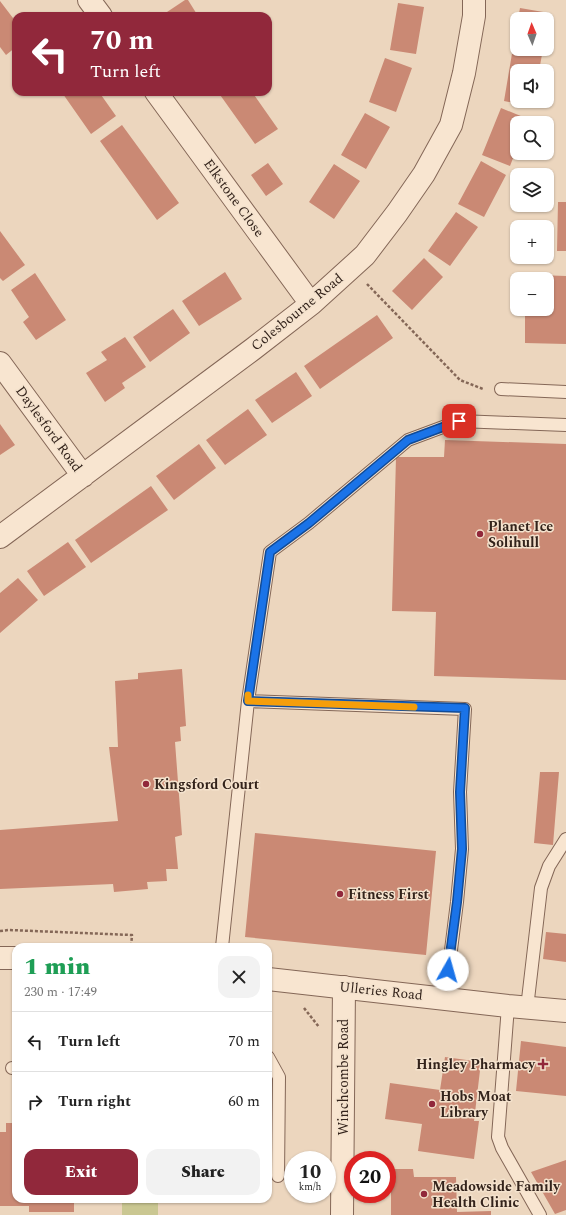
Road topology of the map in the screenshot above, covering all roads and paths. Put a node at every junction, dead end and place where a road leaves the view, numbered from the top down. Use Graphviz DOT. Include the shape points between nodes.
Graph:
graph roads {
  1 [pos="89,0"];
  2 [pos="474,0"];
  3 [pos="97,12"];
  4 [pos="159,96"];
  5 [pos="351,268"];
  6 [pos="311,304"];
  7 [pos="0,363"];
  8 [pos="501,389"];
  9 [pos="566,392"];
  10 [pos="566,425"];
  11 [pos="83,476"];
  12 [pos="0,537"];
  13 [pos="248,701"];
  14 [pos="566,839"];
  15 [pos="0,931"];
  16 [pos="131,943"];
  17 [pos="222,943"];
  18 [pos="0,958"];
  19 [pos="12,958"];
  20 [pos="272,978"];
  21 [pos="344,987"];
  22 [pos="444,998"];
  23 [pos="300,1002"];
  24 [pos="517,1007"];
  25 [pos="566,1011"];
  26 [pos="343,1042"];
  27 [pos="272,1064"];
  28 [pos="274,1086"];
  29 [pos="278,1176"];
  30 [pos="342,1215"];
  31 [pos="540,1215"];
  1 -- 3 [label="street"];
  2 -- 5 [label="street, Colesbourne Road" via="474,16 464,73 451,125 424,174 397,213 365,256"];
  4 -- 6 [label="street, Elkstone Close"];
  5 -- 6 [label="street, Colesbourne Road"];
  5 -- 8 [label="path" via="460,380 481,389"];
  6 -- 11 [label="street, Colesbourne Road"];
  7 -- 11 [label="street, Daylesford Road"];
  8 -- 9 [label="lane"];
  10 -- 13 [label="lane" via="459,421 408,440 309,523 270,552"];
  11 -- 12 [label="street, Colesbourne Road"];
  13 -- 17 [label="lane"];
  13 -- 22 [label="lane" via="465,708 460,792 462,849"];
  14 -- 24 [label="lane" via="549,866 541,888"];
  15 -- 16 [label="path" via="132,935"];
  18 -- 19 [label="street"];
  20 -- 21 [label="street, Ulleries Road"];
  21 -- 22 [label="street, Ulleries Road"];
  21 -- 26 [label="street, Winchcombe Road"];
  22 -- 24 [label="street, Ulleries Road"];
  23 -- 26 [label="path" via="330,1042"];
  24 -- 25 [label="street, Ulleries Road"];
  24 -- 31 [label="lane" via="498,1137"];
  26 -- 30 [label="street, Winchcombe Road"];
  27 -- 28 [label="lane" via="279,1077"];
  28 -- 29 [label="lane"];
}
